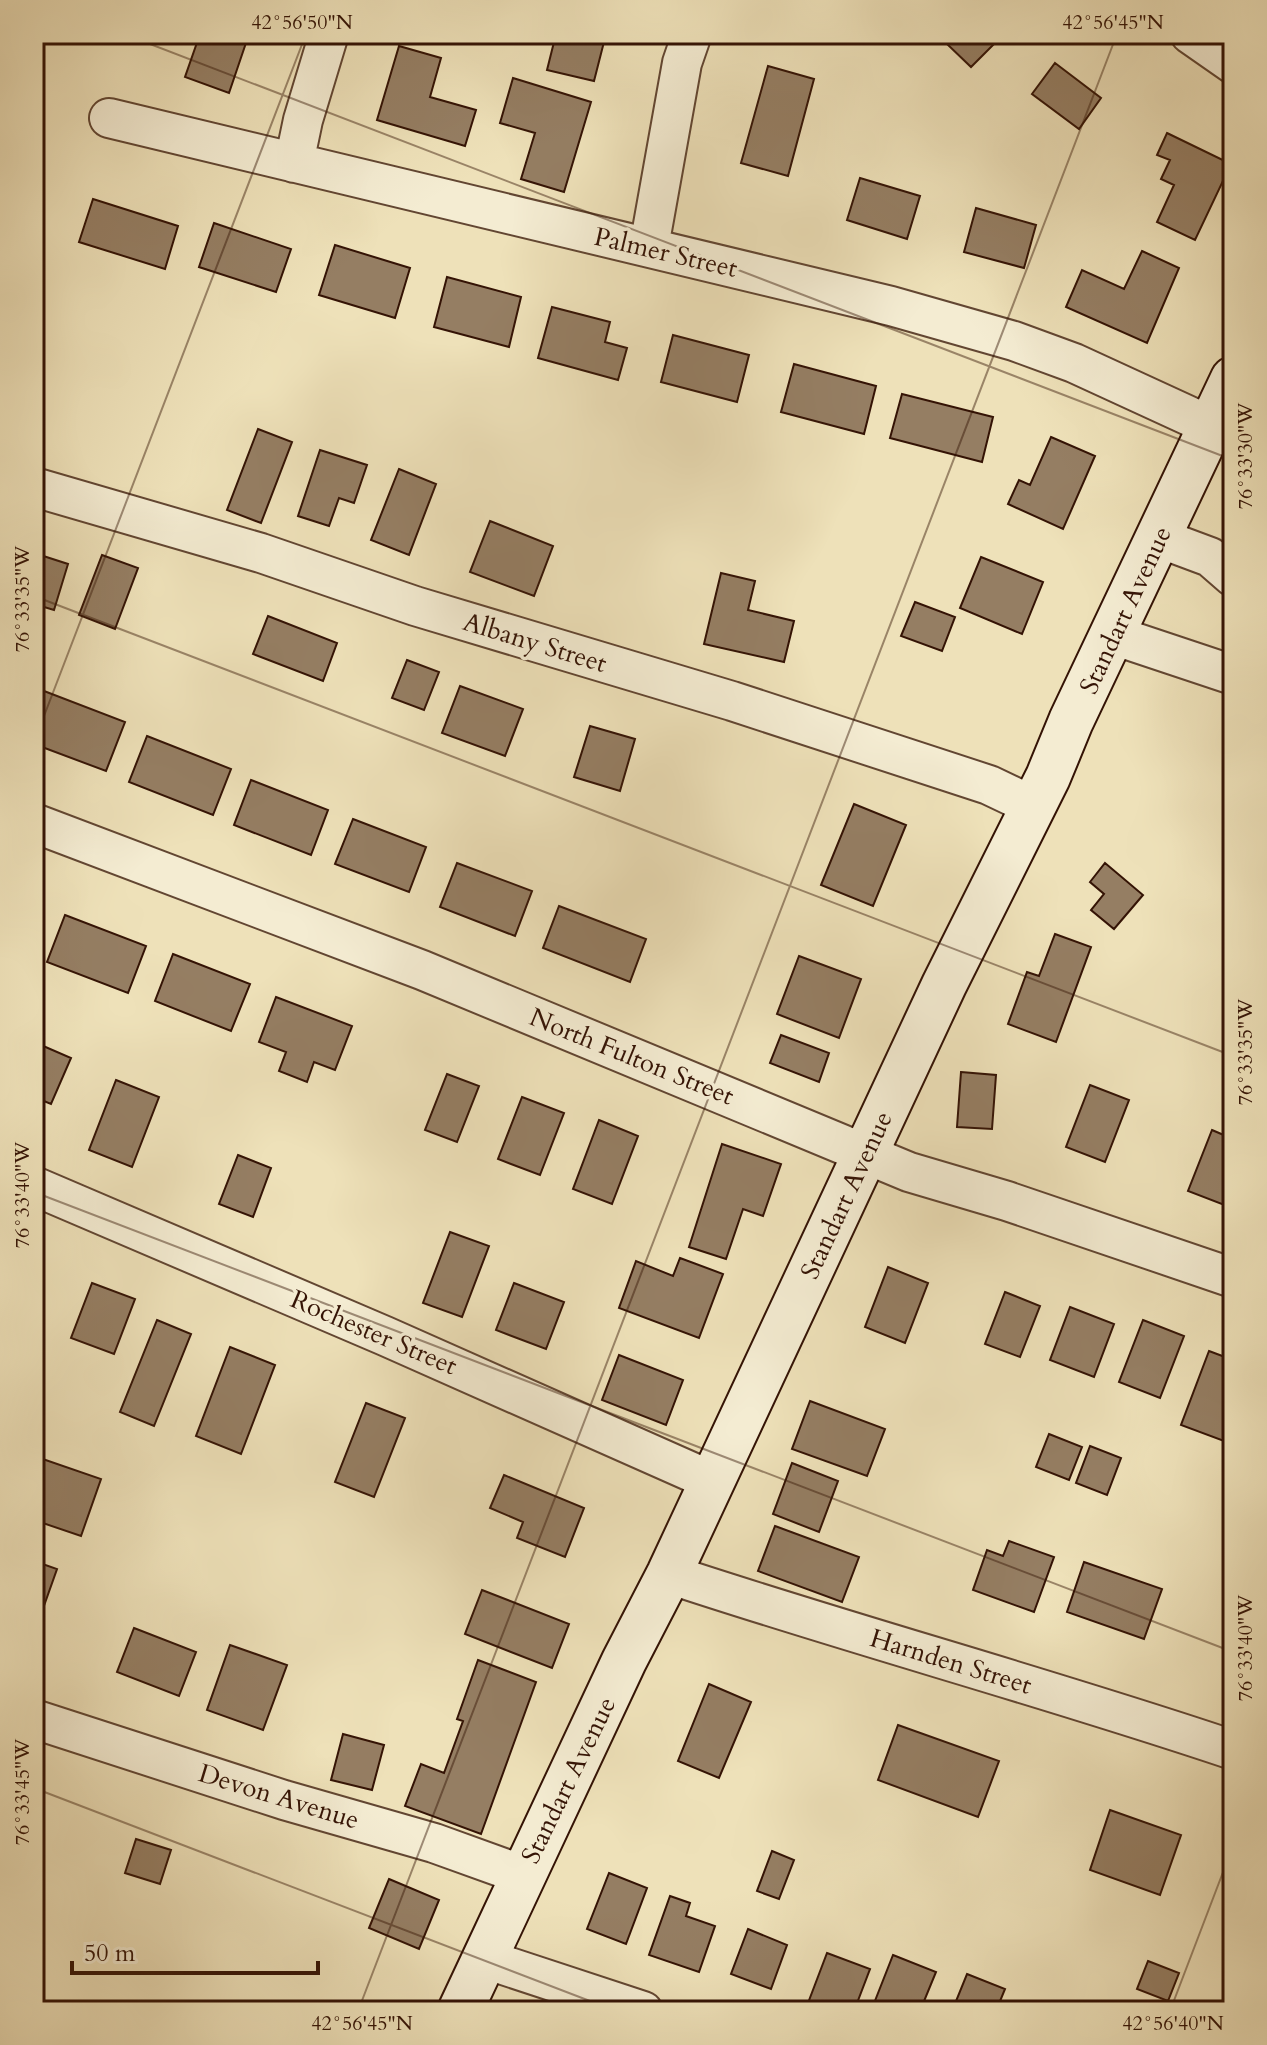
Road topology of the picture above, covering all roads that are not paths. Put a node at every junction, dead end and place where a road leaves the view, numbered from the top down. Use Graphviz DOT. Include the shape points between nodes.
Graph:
graph roads {
  1 [pos="329,34"];
  2 [pos="692,34"];
  3 [pos="1190,34"];
  4 [pos="1233,64"];
  5 [pos="109,118"];
  6 [pos="294,163"];
  7 [pos="649,247"];
  8 [pos="1233,379"];
  9 [pos="1211,426"];
  10 [pos="34,487"];
  11 [pos="1159,538"];
  12 [pos="1233,577"];
  13 [pos="1113,635"];
  14 [pos="1233,675"];
  15 [pos="1033,806"];
  16 [pos="34,823"];
  17 [pos="864,1154"];
  18 [pos="39,1199"];
  19 [pos="1233,1278"];
  20 [pos="712,1481"];
  21 [pos="669,1574"];
  22 [pos="34,1719"];
  23 [pos="1233,1750"];
  24 [pos="523,1875"];
  25 [pos="485,1959"];
  26 [pos="460,2011"];
  27 [pos="643,2011"];
  1 -- 6 [label="street"];
  2 -- 7 [label="street" via="682,63"];
  3 -- 4 [label="street"];
  5 -- 6 [label="street, Palmer Street"];
  6 -- 7 [label="street, Palmer Street"];
  7 -- 9 [label="street, Palmer Street" via="1014,341"];
  8 -- 9 [label="street, Standart Avenue"];
  9 -- 11 [label="street, Standart Avenue"];
  10 -- 15 [label="street, Albany Street" via="732,701 989,785"];
  11 -- 12 [label="street" via="1210,557"];
  11 -- 13 [label="street, Standart Avenue"];
  13 -- 14 [label="street"];
  13 -- 15 [label="street, Standart Avenue"];
  15 -- 17 [label="street, Standart Avenue"];
  16 -- 17 [label="street, North Fulton Street" via="422,970"];
  17 -- 19 [label="street, North Fulton Street"];
  17 -- 20 [label="street, Standart Avenue"];
  18 -- 20 [label="street, Rochester Street" via="385,1336"];
  20 -- 21 [label="street, Standart Avenue"];
  21 -- 23 [label="street, Harnden Street"];
  21 -- 24 [label="street, Standart Avenue"];
  22 -- 24 [label="street, Devon Avenue"];
  24 -- 25 [label="street, Standart Avenue"];
  25 -- 26 [label="street, Standart Avenue"];
  25 -- 27 [label="street"];
}
